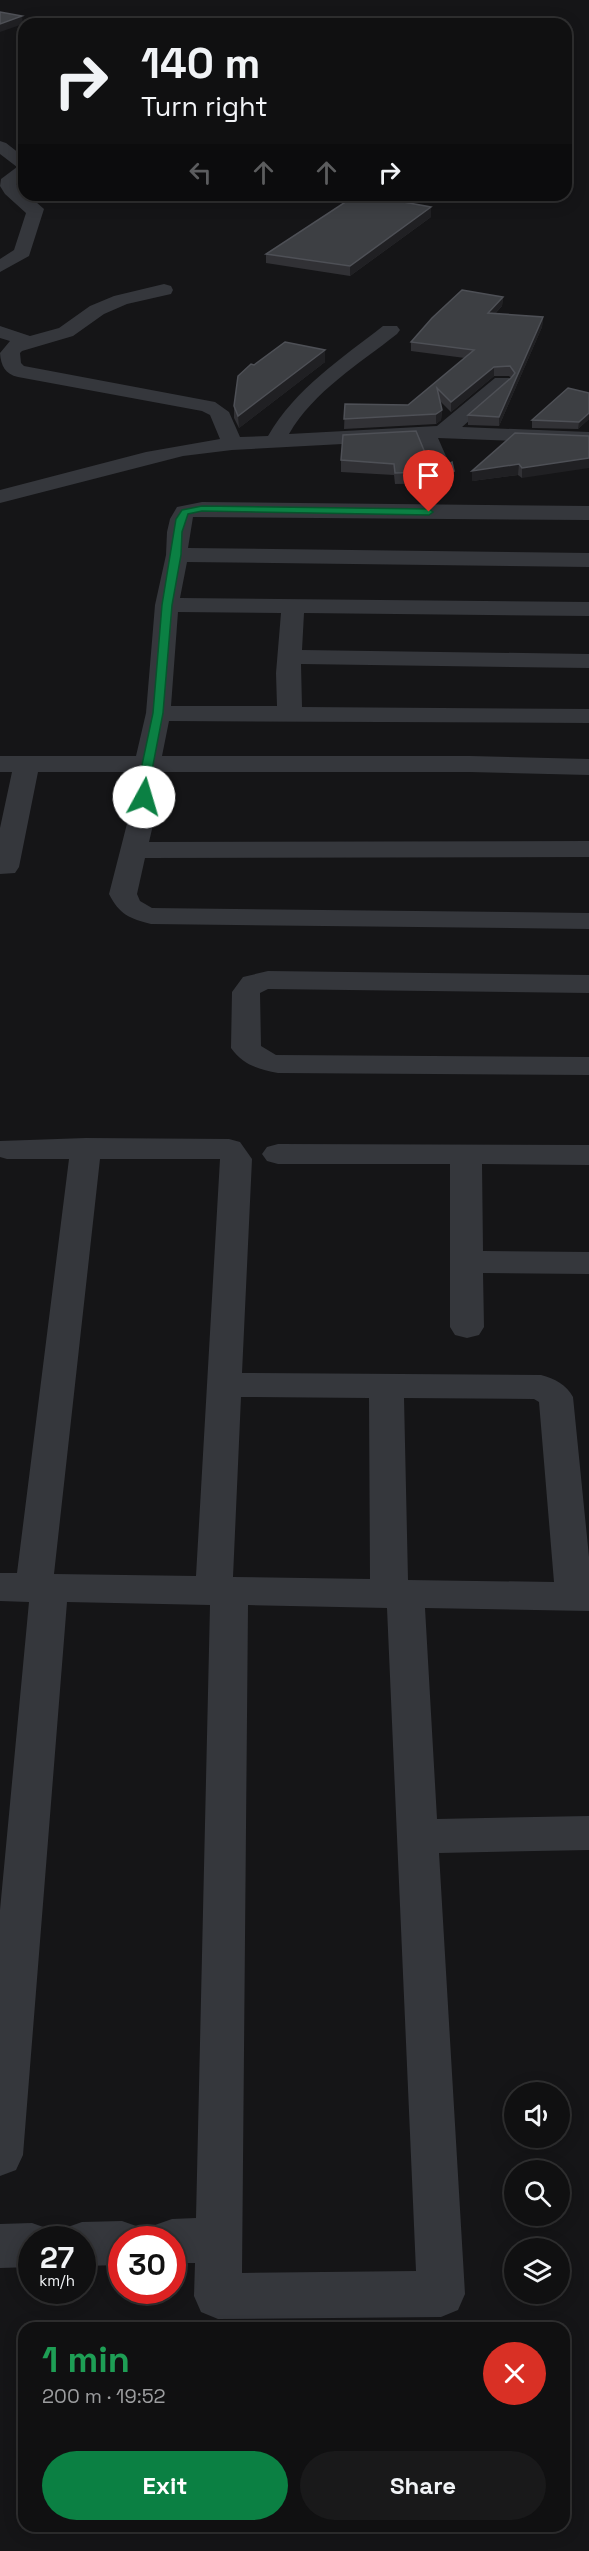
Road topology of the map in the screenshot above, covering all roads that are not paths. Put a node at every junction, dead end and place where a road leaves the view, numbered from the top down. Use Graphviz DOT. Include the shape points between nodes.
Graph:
graph roads {
  1 [pos="0,146"];
  2 [pos="18,162"];
  3 [pos="18,173"];
  4 [pos="18,196"];
  5 [pos="25,201"];
  6 [pos="0,267"];
  7 [pos="164,290"];
  8 [pos="390,330"];
  9 [pos="0,332"];
  10 [pos="17,346"];
  11 [pos="502,382"];
  12 [pos="434,433"];
  13 [pos="589,438"];
  14 [pos="276,440"];
  15 [pos="232,444"];
  16 [pos="441,470"];
  17 [pos="0,497"];
  18 [pos="589,513"];
  19 [pos="177,555"];
  20 [pos="589,560"];
  21 [pos="167,605"];
  22 [pos="293,607"];
  23 [pos="589,609"];
  24 [pos="289,657"];
  25 [pos="589,661"];
  26 [pos="290,712"];
  27 [pos="158,713"];
  28 [pos="589,716"];
  29 [pos="27,763"];
  30 [pos="0,764"];
  31 [pos="147,765"];
  32 [pos="589,767"];
  33 [pos="589,849"];
  34 [pos="135,850"];
  35 [pos="5,867"];
  36 [pos="589,921"];
  37 [pos="589,984"];
  38 [pos="589,1066"];
  39 [pos="86,1148"];
  40 [pos="7,1149"];
  41 [pos="278,1154"];
  42 [pos="466,1155"];
  43 [pos="589,1155"];
  44 [pos="468,1262"];
  45 [pos="589,1263"];
  46 [pos="467,1327"];
  47 [pos="224,1384"];
  48 [pos="386,1386"];
  49 [pos="28,1587"];
  50 [pos="221,1591"];
  51 [pos="397,1594"];
  52 [pos="581,1597"];
  53 [pos="589,1833"];
  54 [pos="418,1836"];
  55 [pos="0,2156"];
  56 [pos="218,2240"];
  57 [pos="186,2241"];
  58 [pos="18,2245"];
  59 [pos="0,2246"];
  1 -- 2 [label="street"];
  3 -- 4 [label="street" via="7,183"];
  5 -- 6 [label="street" via="36,214 24,239 23,252"];
  7 -- 10 [label="street" via="121,300 97,310 66,332"];
  8 -- 14 [label="street" via="310,394 284,424"];
  9 -- 10 [label="street" via="22,338"];
  10 -- 15 [label="street" via="10,358 18,370 215,409"];
  11 -- 12 [label="street"];
  12 -- 13 [label="street"];
  12 -- 14 [label="street"];
  12 -- 16 [label="street"];
  14 -- 15 [label="street"];
  15 -- 17 [label="street" via="146,458"];
  18 -- 19 [label="street" via="193,509 181,519"];
  19 -- 20 [label="street"];
  19 -- 21 [label="street"];
  21 -- 22 [label="street"];
  21 -- 27 [label="street"];
  22 -- 23 [label="street"];
  22 -- 24 [label="street"];
  24 -- 25 [label="street"];
  24 -- 26 [label="street"];
  26 -- 27 [label="street"];
  26 -- 28 [label="street"];
  27 -- 31 [label="street"];
  29 -- 30 [label="street"];
  29 -- 31 [label="street"];
  29 -- 35 [label="street"];
  31 -- 32 [label="street"];
  31 -- 34 [label="street"];
  33 -- 34 [label="street"];
  34 -- 36 [label="street" via="123,894 135,912 151,916"];
  37 -- 38 [label="street" via="259,980 246,992 246,1048 256,1058 278,1064"];
  39 -- 40 [label="street"];
  39 -- 47 [label="street" via="229,1149 236,1159"];
  39 -- 49 [label="street"];
  41 -- 42 [label="street"];
  42 -- 43 [label="street"];
  42 -- 44 [label="street"];
  44 -- 45 [label="street"];
  44 -- 46 [label="street"];
  47 -- 48 [label="street"];
  47 -- 50 [label="street"];
  48 -- 51 [label="street"];
  48 -- 52 [label="street" via="541,1387 556,1397"];
  49 -- 50 [label="street"];
  49 -- 55 [label="street"];
  50 -- 51 [label="street"];
  50 -- 56 [label="street"];
  51 -- 52 [label="street"];
  51 -- 54 [label="street"];
  53 -- 54 [label="street"];
  54 -- 56 [label="street" via="441,2294 218,2296"];
  56 -- 57 [label="street"];
  58 -- 59 [label="street"];
}
